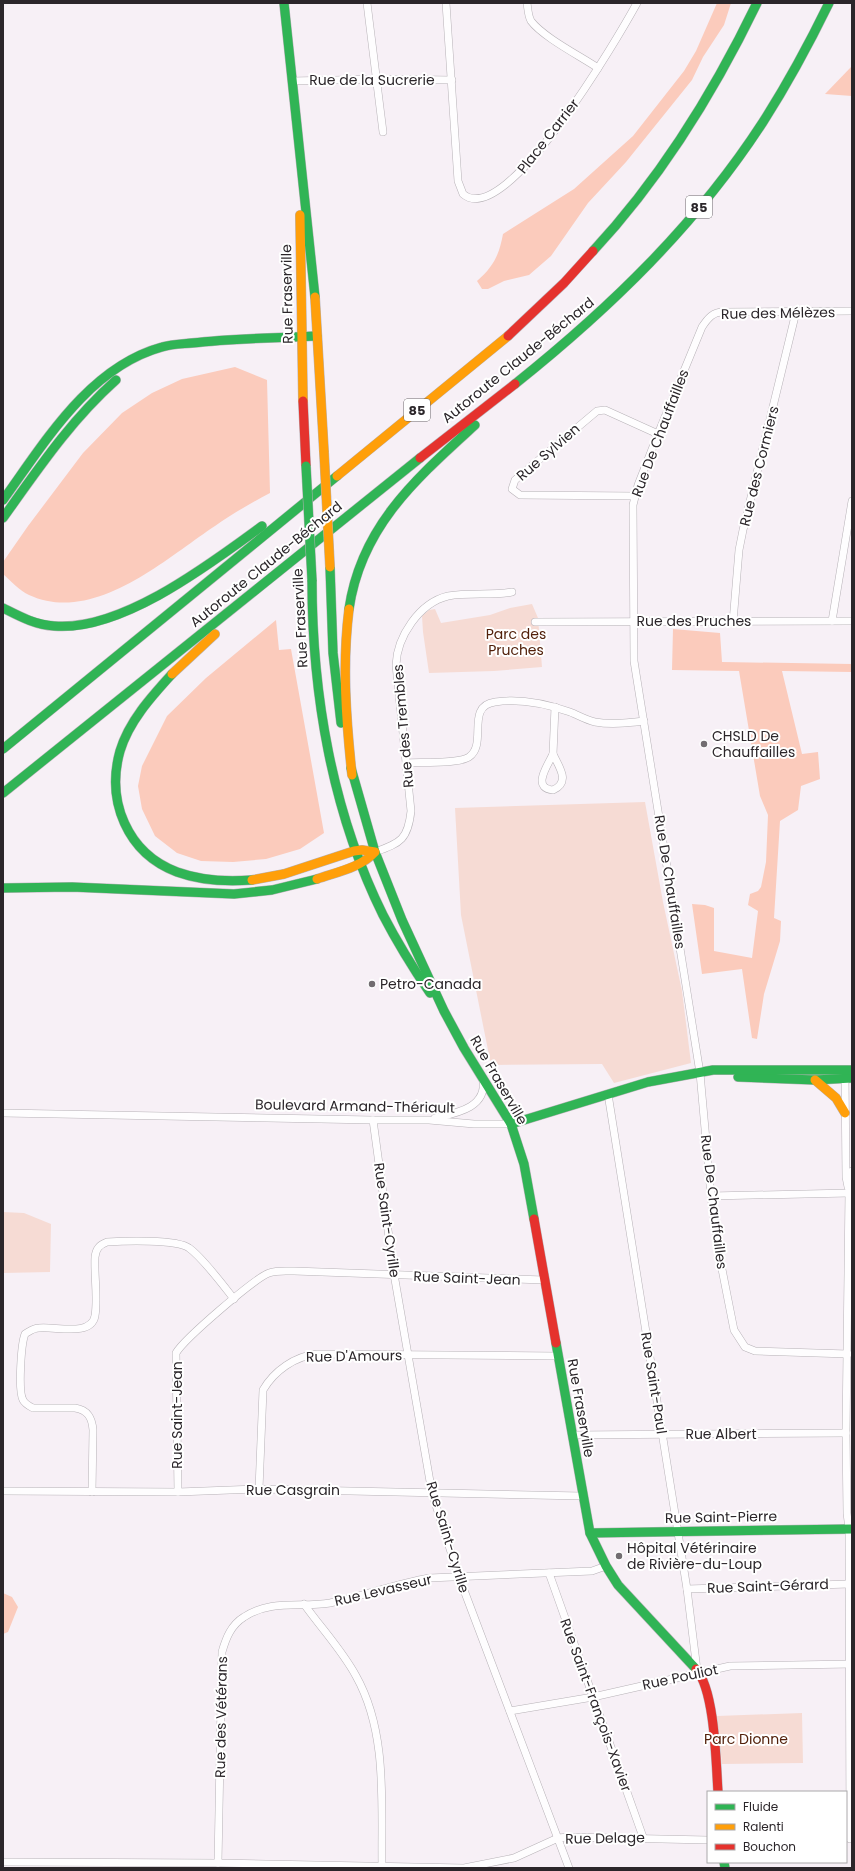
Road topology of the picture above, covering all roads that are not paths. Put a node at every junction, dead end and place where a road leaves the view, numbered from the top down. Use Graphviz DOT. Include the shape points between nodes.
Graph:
graph roads {
  1 [pos="284,3"];
  2 [pos="367,3"];
  3 [pos="446,3"];
  4 [pos="527,3"];
  5 [pos="637,3"];
  6 [pos="757,3"];
  7 [pos="829,3"];
  8 [pos="598,68"];
  9 [pos="378,79"];
  10 [pos="452,80"];
  11 [pos="292,81"];
  12 [pos="383,132"];
  13 [pos="301,172"];
  14 [pos="619,294"];
  15 [pos="796,312"];
  16 [pos="852,312"];
  17 [pos="706,321"];
  18 [pos="301,336"];
  19 [pos="317,336"];
  20 [pos="184,344"];
  21 [pos="658,434"];
  22 [pos="386,435"];
  23 [pos="377,492"];
  24 [pos="635,496"];
  25 [pos="3,500"];
  26 [pos="852,501"];
  27 [pos="3,518"];
  28 [pos="512,592"];
  29 [pos="3,608"];
  30 [pos="634,621"];
  31 [pos="832,621"];
  32 [pos="852,621"];
  33 [pos="536,622"];
  34 [pos="733,622"];
  35 [pos="554,707"];
  36 [pos="644,721"];
  37 [pos="3,749"];
  38 [pos="553,754"];
  39 [pos="406,763"];
  40 [pos="352,775"];
  41 [pos="3,793"];
  42 [pos="357,850"];
  43 [pos="375,852"];
  44 [pos="362,864"];
  45 [pos="3,888"];
  46 [pos="444,1011"];
  47 [pos="700,1073"];
  48 [pos="848,1074"];
  49 [pos="483,1076"];
  50 [pos="815,1080"];
  51 [pos="608,1094"];
  52 [pos="3,1113"];
  53 [pos="845,1113"];
  54 [pos="373,1120"];
  55 [pos="429,1120"];
  56 [pos="511,1124"];
  57 [pos="852,1171"];
  58 [pos="849,1193"];
  59 [pos="711,1196"];
  60 [pos="394,1274"];
  61 [pos="544,1280"];
  62 [pos="234,1299"];
  63 [pos="848,1354"];
  64 [pos="408,1355"];
  65 [pos="557,1356"];
  66 [pos="846,1433"];
  67 [pos="662,1434"];
  68 [pos="573,1435"];
  69 [pos="259,1489"];
  70 [pos="3,1491"];
  71 [pos="92,1492"];
  72 [pos="178,1492"];
  73 [pos="432,1493"];
  74 [pos="582,1496"];
  75 [pos="851,1529"];
  76 [pos="677,1531"];
  77 [pos="590,1533"];
  78 [pos="606,1566"];
  79 [pos="549,1573"];
  80 [pos="459,1577"];
  81 [pos="849,1584"];
  82 [pos="687,1589"];
  83 [pos="304,1604"];
  84 [pos="851,1664"];
  85 [pos="698,1672"];
  86 [pos="592,1697"];
  87 [pos="510,1711"];
  88 [pos="718,1791"];
  89 [pos="643,1837"];
  90 [pos="558,1838"];
  91 [pos="849,1839"];
  92 [pos="707,1840"];
  93 [pos="3,1862"];
  94 [pos="218,1863"];
  95 [pos="154,1866"];
  96 [pos="382,1868"];
  97 [pos="569,1868"];
  1 -- 11 [label="main road, Rue Fraserville"];
  2 -- 9 [label="street"];
  3 -- 10 [label="street, Place Carrier"];
  4 -- 8 [label="street" via="531,21 542,32"];
  5 -- 8 [label="street, Place Carrier"];
  6 -- 22 [label="main road, Autoroute Claude-Béchard / 85" via="730,58 694,120 647,186 603,241 528,318"];
  7 -- 14 [label="main road, Autoroute Claude-Béchard / 85" via="793,72 743,151 691,217"];
  8 -- 10 [label="street, Place Carrier" via="532,161 505,186 480,198 466,196 460,187"];
  9 -- 10 [label="street, Rue de la Sucrerie"];
  9 -- 11 [label="street, Rue de la Sucrerie"];
  9 -- 12 [label="street"];
  11 -- 13 [label="main road, Rue Fraserville"];
  13 -- 18 [label="main road, Rue Fraserville"];
  13 -- 19 [label="main road, Rue Fraserville" via="315,289"];
  14 -- 23 [label="main road, Autoroute Claude-Béchard / 85" via="525,375"];
  14 -- 40 [label="main road" via="566,348 428,468 394,505 375,532 355,578 345,643 344,691"];
  15 -- 16 [label="street, Rue des Mélèzes"];
  15 -- 17 [label="street, Rue des Mélèzes" via="716,312"];
  15 -- 34 [label="street, Rue des Cormiers" via="743,530"];
  17 -- 21 [label="street, Rue De Chauffailles"];
  18 -- 19 [label="main road"];
  18 -- 20 [label="main road" via="224,339"];
  18 -- 42 [label="main road, Rue Fraserville, bridge" via="313,640 322,713 336,782"];
  19 -- 40 [label="main road, Rue Fraserville, bridge" via="335,680 342,731"];
  20 -- 25 [label="main road" via="162,346 142,354 93,386 62,421"];
  20 -- 27 [label="main road" via="137,366 105,389 72,425"];
  21 -- 24 [label="street, Rue De Chauffailles"];
  21 -- 24 [label="street, Rue Sylvien" via="605,410 597,411 515,480 512,489 520,495"];
  22 -- 29 [label="main road" via="198,570 155,598 125,612 82,626 60,627 38,624"];
  22 -- 37 [label="main road, Autoroute Claude-Béchard / 85"];
  23 -- 41 [label="main road, Autoroute Claude-Béchard / 85"];
  23 -- 42 [label="main road" via="168,678 148,702 126,738 118,758 115,783 122,819 134,840 157,862 185,875 218,881 260,879 305,868"];
  24 -- 30 [label="street, Rue De Chauffailles"];
  26 -- 31 [label="street"];
  28 -- 39 [label="street, Rue des Trembles" via="447,596 417,616 403,635 396,655 396,665"];
  30 -- 33 [label="street, Rue des Pruches"];
  30 -- 34 [label="street, Rue des Pruches"];
  30 -- 36 [label="street, Rue De Chauffailles" via="634,661"];
  31 -- 32 [label="street, Rue des Pruches"];
  31 -- 34 [label="street, Rue des Pruches"];
  35 -- 36 [label="street" via="596,722 627,724"];
  35 -- 38 [label="street"];
  35 -- 39 [label="street" via="493,702 480,712 477,745 469,758"];
  36 -- 47 [label="street, Rue De Chauffailles"];
  38 -- 38 [label="street" via="563,777 561,785 548,790 541,784 541,779"];
  39 -- 43 [label="street, Rue des Trembles" via="411,811 408,831 400,841"];
  40 -- 43 [label="main road, Rue Fraserville"];
  42 -- 43 [label="main road"];
  42 -- 44 [label="main road, Rue Fraserville"];
  43 -- 44 [label="main road"];
  43 -- 46 [label="main road, Rue Fraserville" via="402,920"];
  44 -- 45 [label="main road" via="303,884 262,893 47,886"];
  44 -- 46 [label="main road, Rue Fraserville" via="408,959"];
  46 -- 49 [label="main road, Rue Fraserville"];
  47 -- 48 [label="main road, Boulevard Armand-Thériault" via="713,1070"];
  47 -- 50 [label="main road, Boulevard Armand-Thériault" via="712,1076"];
  47 -- 51 [label="main road, Boulevard Armand-Thériault" via="670,1077"];
  47 -- 59 [label="street, Rue De Chauffailles"];
  48 -- 50 [label="main road, Boulevard Armand-Thériault"];
  48 -- 53 [label="street"];
  49 -- 55 [label="street" via="484,1086 476,1103 462,1111"];
  49 -- 56 [label="main road, Rue Fraserville"];
  50 -- 53 [label="main road" via="836,1098"];
  51 -- 56 [label="main road, Boulevard Armand-Thériault"];
  51 -- 67 [label="street, Rue Saint-Paul"];
  52 -- 54 [label="street, Boulevard Armand-Thériault"];
  53 -- 58 [label="street" via="846,1177"];
  54 -- 55 [label="street, Boulevard Armand-Thériault"];
  54 -- 60 [label="street, Rue Saint-Cyrille"];
  55 -- 56 [label="street, Boulevard Armand-Thériault"];
  56 -- 61 [label="main road, Rue Fraserville" via="524,1164"];
  57 -- 58 [label="street"];
  58 -- 59 [label="street"];
  58 -- 63 [label="street"];
  59 -- 63 [label="street, Rue De Chauffailles" via="718,1249 734,1330 746,1347 755,1351"];
  60 -- 61 [label="street, Rue Saint-Jean" via="416,1277"];
  60 -- 62 [label="street, Rue Saint-Jean" via="280,1271 262,1277"];
  60 -- 64 [label="street, Rue Saint-Cyrille"];
  61 -- 65 [label="main road, Rue Fraserville"];
  62 -- 71 [label="street" via="195,1252 184,1245 165,1242 107,1242 96,1250 95,1308 92,1323 84,1329 39,1328 25,1334 22,1348 23,1399 33,1408 82,1409 92,1421"];
  62 -- 72 [label="street, Rue Saint-Jean" via="176,1353"];
  63 -- 66 [label="street"];
  64 -- 65 [label="street, Rue D'Amours"];
  64 -- 69 [label="street, Rue D'Amours" via="306,1355 286,1366 263,1390"];
  64 -- 73 [label="street, Rue Saint-Cyrille"];
  65 -- 68 [label="main road, Rue Fraserville"];
  66 -- 67 [label="street, Rue Albert"];
  66 -- 75 [label="street" via="847,1513"];
  67 -- 68 [label="street, Rue Albert"];
  67 -- 76 [label="street, Rue Saint-Paul"];
  68 -- 74 [label="main road, Rue Fraserville"];
  69 -- 72 [label="street, Rue Casgrain"];
  69 -- 73 [label="street, Rue Casgrain"];
  70 -- 71 [label="street, Rue Casgrain"];
  71 -- 72 [label="street, Rue Casgrain"];
  73 -- 74 [label="street, Rue Casgrain"];
  73 -- 80 [label="street, Rue Saint-Cyrille"];
  74 -- 77 [label="main road, Rue Fraserville"];
  75 -- 76 [label="main road, Rue Saint-Pierre"];
  75 -- 81 [label="street"];
  76 -- 77 [label="main road, Rue Saint-Pierre"];
  76 -- 82 [label="street, Rue Saint-Paul"];
  77 -- 78 [label="main road, Rue Fraserville"];
  78 -- 79 [label="street, Rue Levasseur" via="592,1571"];
  78 -- 85 [label="main road, Rue Fraserville" via="618,1585"];
  79 -- 80 [label="street, Rue Levasseur"];
  79 -- 86 [label="street, Rue Saint-François-Xavier"];
  80 -- 83 [label="street, Rue Levasseur" via="409,1582 328,1603"];
  80 -- 87 [label="street, Rue Saint-Cyrille"];
  81 -- 82 [label="street, Rue Saint-Gérard"];
  81 -- 84 [label="street"];
  82 -- 85 [label="street, Rue Saint-Paul"];
  83 -- 94 [label="street, Rue des Vétérans" via="276,1605 257,1610 234,1625 227,1636 222,1652"];
  83 -- 96 [label="street" via="356,1675 373,1716 378,1742"];
  84 -- 85 [label="street, Rue Pouliot" via="756,1664"];
  84 -- 91 [label="street"];
  85 -- 86 [label="street, Rue Pouliot"];
  85 -- 88 [label="main road, Rue Fraserville" via="705,1689 710,1714"];
  86 -- 87 [label="street, Rue Pouliot"];
  86 -- 89 [label="street, Rue Saint-François-Xavier"];
  87 -- 90 [label="street, Rue Saint-Cyrille"];
  89 -- 90 [label="street, Rue Delage"];
  89 -- 92 [label="street, Rue Delage"];
  90 -- 96 [label="street, Rue Delage" via="514,1858 481,1866"];
  90 -- 97 [label="street, Rue Saint-Cyrille"];
  93 -- 95 [label="street, Rue Delage"];
  94 -- 95 [label="street, Rue Delage"];
  94 -- 96 [label="street, Rue Delage"];
}
